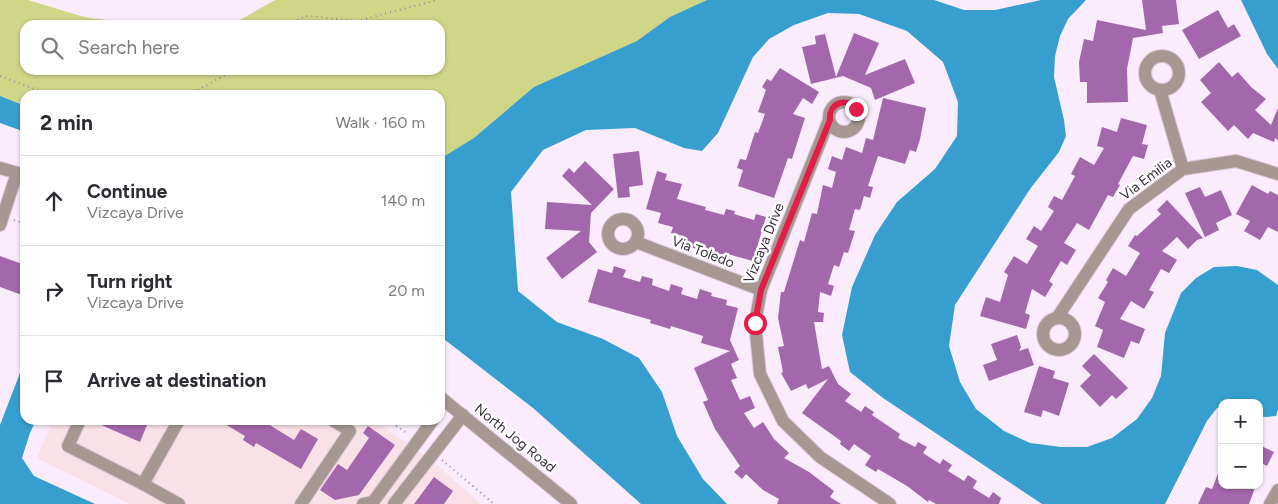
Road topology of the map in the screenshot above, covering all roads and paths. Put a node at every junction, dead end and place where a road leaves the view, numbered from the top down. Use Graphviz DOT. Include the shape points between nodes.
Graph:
graph roads {
  1 [pos="437,0"];
  2 [pos="297,20"];
  3 [pos="357,20"];
  4 [pos="357,20"];
  5 [pos="225,75"];
  6 [pos="0,76"];
  7 [pos="37,90"];
  8 [pos="198,90"];
  9 [pos="1160,90"];
  10 [pos="830,120"];
  11 [pos="0,168"];
  12 [pos="1183,169"];
  13 [pos="20,174"];
  14 [pos="1278,174"];
  15 [pos="20,176"];
  16 [pos="0,225"];
  17 [pos="636,242"];
  18 [pos="761,290"];
  19 [pos="1057,318"];
  20 [pos="445,404"];
  21 [pos="463,415"];
  22 [pos="78,425"];
  23 [pos="176,425"];
  24 [pos="340,425"];
  25 [pos="428,425"];
  26 [pos="144,484"];
  27 [pos="1278,490"];
  28 [pos="371,503"];
  29 [pos="179,504"];
  30 [pos="300,504"];
  31 [pos="394,504"];
  32 [pos="571,504"];
  33 [pos="890,504"];
  34 [pos="1270,504"];
  1 -- 4 [label="path"];
  2 -- 3 [label="path" via="308,16"];
  5 -- 8 [label="path"];
  6 -- 7 [label="path"];
  9 -- 12 [label="street"];
  10 -- 18 [label="street, Vizcaya Drive"];
  11 -- 13 [label="street"];
  12 -- 14 [label="street, Via Emilia" via="1236,161"];
  12 -- 19 [label="street, Via Emilia" via="1129,209"];
  15 -- 16 [label="street"];
  17 -- 18 [label="street, Via Toledo"];
  18 -- 33 [label="street, Vizcaya Drive" via="755,323 760,374 783,421 820,457"];
  20 -- 21 [label="street, North Jog Road"];
  21 -- 31 [label="street"];
  21 -- 32 [label="street, North Jog Road"];
  22 -- 26 [label="street" via="68,446"];
  23 -- 26 [label="street"];
  24 -- 30 [label="street" via="350,432"];
  25 -- 28 [label="street"];
  26 -- 29 [label="street"];
  27 -- 34 [label="street"];
}
